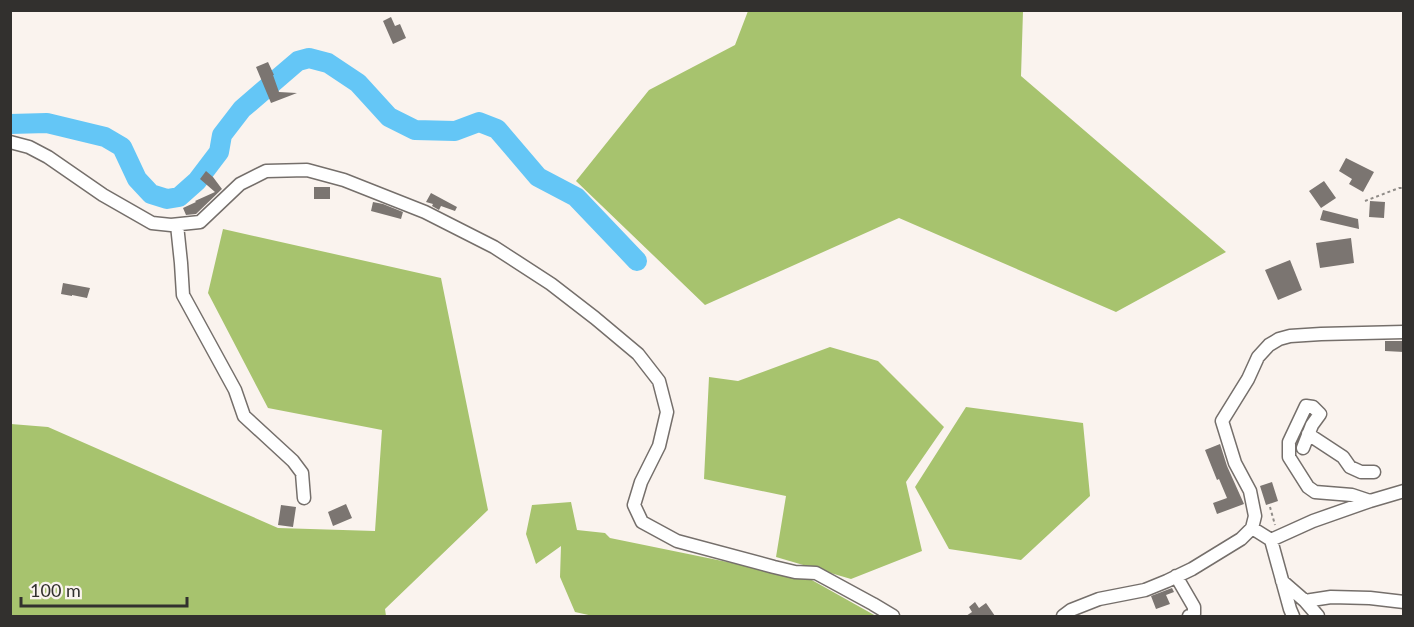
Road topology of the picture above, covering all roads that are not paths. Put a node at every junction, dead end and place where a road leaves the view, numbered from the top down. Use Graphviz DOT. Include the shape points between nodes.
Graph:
graph roads {
  1 [pos="10,142"];
  2 [pos="177,225"];
  3 [pos="1404,332"];
  4 [pos="1308,434"];
  5 [pos="1303,448"];
  6 [pos="1374,472"];
  7 [pos="1404,491"];
  8 [pos="304,498"];
  9 [pos="1370,501"];
  10 [pos="1252,528"];
  11 [pos="1275,538"];
  12 [pos="1176,576"];
  13 [pos="1282,580"];
  14 [pos="1305,601"];
  15 [pos="1404,602"];
  16 [pos="893,616"];
  17 [pos="1062,616"];
  18 [pos="1189,616"];
  19 [pos="1293,616"];
  20 [pos="1318,616"];
  1 -- 2 [label="street" via="48,157 152,223"];
  2 -- 8 [label="street" via="183,295 235,390 244,416 302,473"];
  2 -- 16 [label="street" via="200,222 240,184 266,171 307,170 425,212 494,247 595,318 638,354 659,381 667,412 659,446 634,505 642,522 677,541 795,572 816,573"];
  3 -- 10 [label="street" via="1290,336 1269,345 1258,357 1222,421 1250,491 1256,516"];
  4 -- 5 [label="street"];
  4 -- 6 [label="street" via="1350,466 1361,472"];
  4 -- 9 [label="street" via="1320,414 1306,406 1289,442 1289,458 1308,487 1314,492 1352,495"];
  7 -- 9 [label="street"];
  9 -- 11 [label="street"];
  10 -- 11 [label="street"];
  10 -- 12 [label="street" via="1241,539"];
  11 -- 13 [label="street"];
  12 -- 17 [label="street" via="1145,590 1099,599"];
  12 -- 18 [label="street" via="1194,607 1194,614"];
  13 -- 14 [label="street"];
  13 -- 19 [label="street"];
  14 -- 15 [label="street" via="1331,597"];
  14 -- 20 [label="street"];
}
